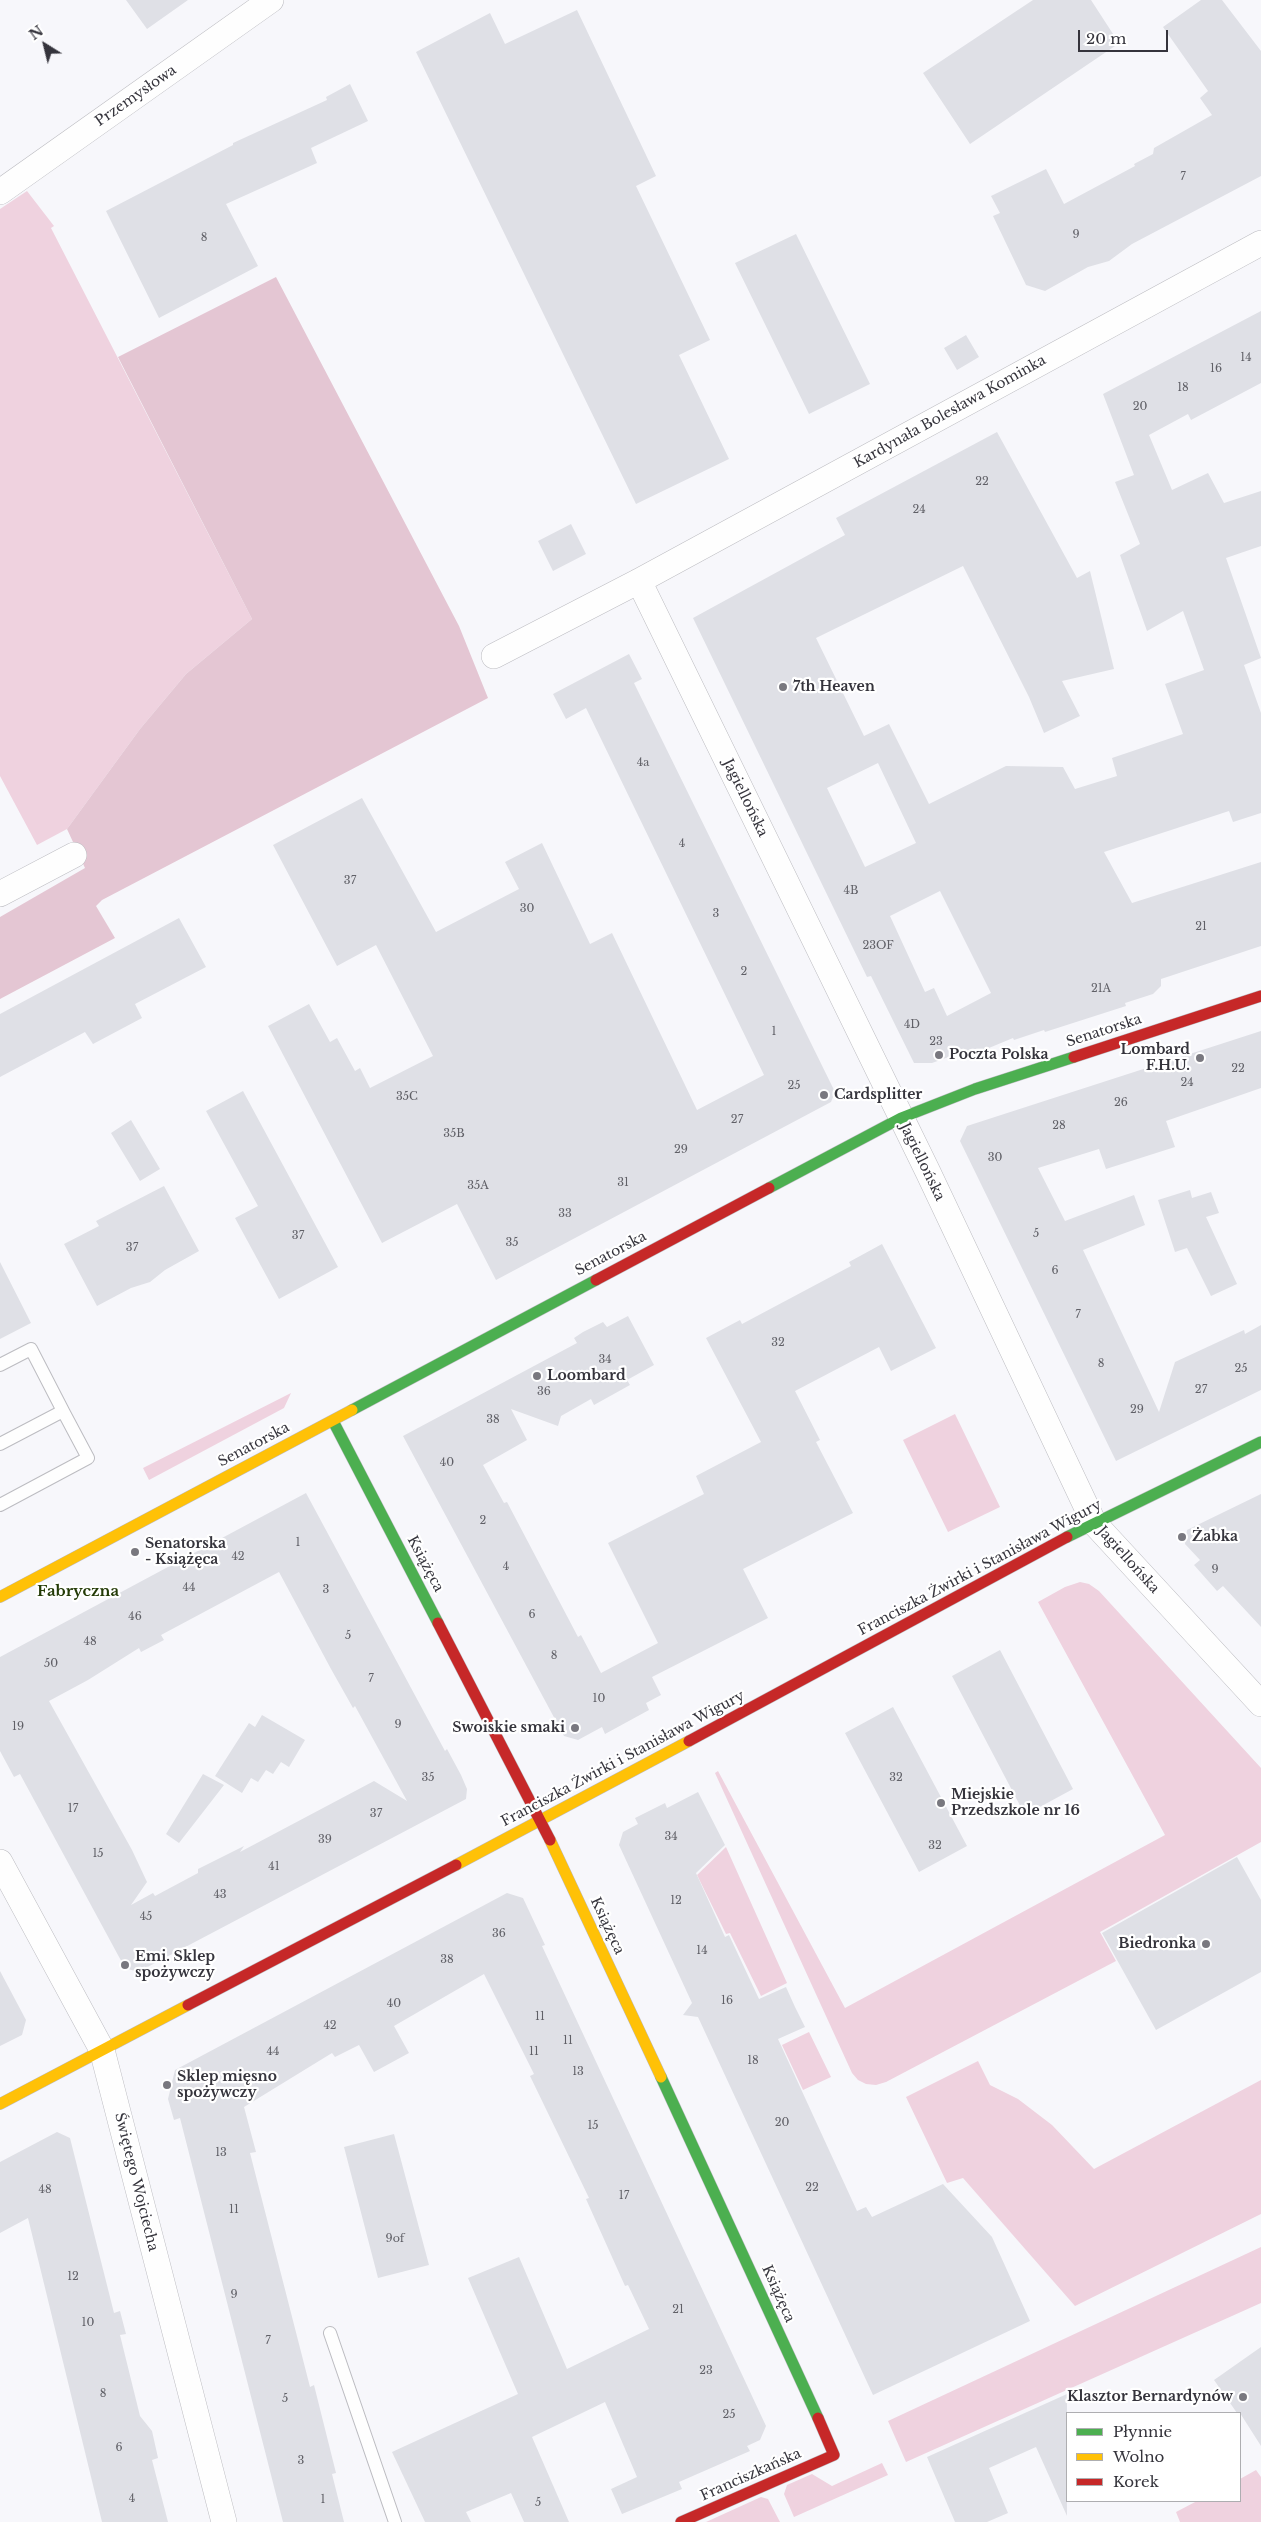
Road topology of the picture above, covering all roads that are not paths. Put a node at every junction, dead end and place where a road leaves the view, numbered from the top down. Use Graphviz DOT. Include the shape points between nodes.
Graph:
graph roads {
  1 [pos="272,0"];
  2 [pos="0,192"];
  3 [pos="1261,243"];
  4 [pos="639,581"];
  5 [pos="494,656"];
  6 [pos="74,855"];
  7 [pos="0,894"];
  8 [pos="1261,996"];
  9 [pos="901,1118"];
  10 [pos="0,1365"];
  11 [pos="63,1411"];
  12 [pos="333,1420"];
  13 [pos="1261,1442"];
  14 [pos="0,1444"];
  15 [pos="0,1505"];
  16 [pos="1094,1523"];
  17 [pos="0,1597"];
  18 [pos="1261,1704"];
  19 [pos="541,1820"];
  20 [pos="0,1862"];
  21 [pos="102,2050"];
  22 [pos="0,2104"];
  23 [pos="330,2333"];
  24 [pos="834,2455"];
  25 [pos="224,2522"];
  26 [pos="395,2522"];
  27 [pos="681,2522"];
  1 -- 2 [label="street, Przemysłowa"];
  3 -- 4 [label="street, Kardynała Bolesława Kominka"];
  4 -- 5 [label="street, Kardynała Bolesława Kominka"];
  4 -- 9 [label="street, Jagiellońska"];
  6 -- 7 [label="street"];
  8 -- 9 [label="street, Senatorska" via="975,1088"];
  9 -- 12 [label="street, Senatorska"];
  9 -- 16 [label="street, Jagiellońska"];
  10 -- 11 [label="lane" via="31,1349"];
  11 -- 14 [label="lane"];
  11 -- 15 [label="lane" via="88,1458"];
  12 -- 17 [label="street, Senatorska"];
  12 -- 19 [label="street, Książęca"];
  13 -- 16 [label="street, Franciszka Żwirki i Stanisława Wigury"];
  16 -- 18 [label="street, Jagiellońska"];
  16 -- 19 [label="street, Franciszka Żwirki i Stanisława Wigury"];
  19 -- 21 [label="street, Franciszka Żwirki i Stanisława Wigury"];
  19 -- 24 [label="street, Książęca"];
  20 -- 21 [label="street, Świętego Wojciecha"];
  21 -- 22 [label="street, Franciszka Żwirki i Stanisława Wigury"];
  21 -- 25 [label="street, Świętego Wojciecha"];
  23 -- 26 [label="lane"];
  24 -- 27 [label="street, Franciszkańska"];
}
